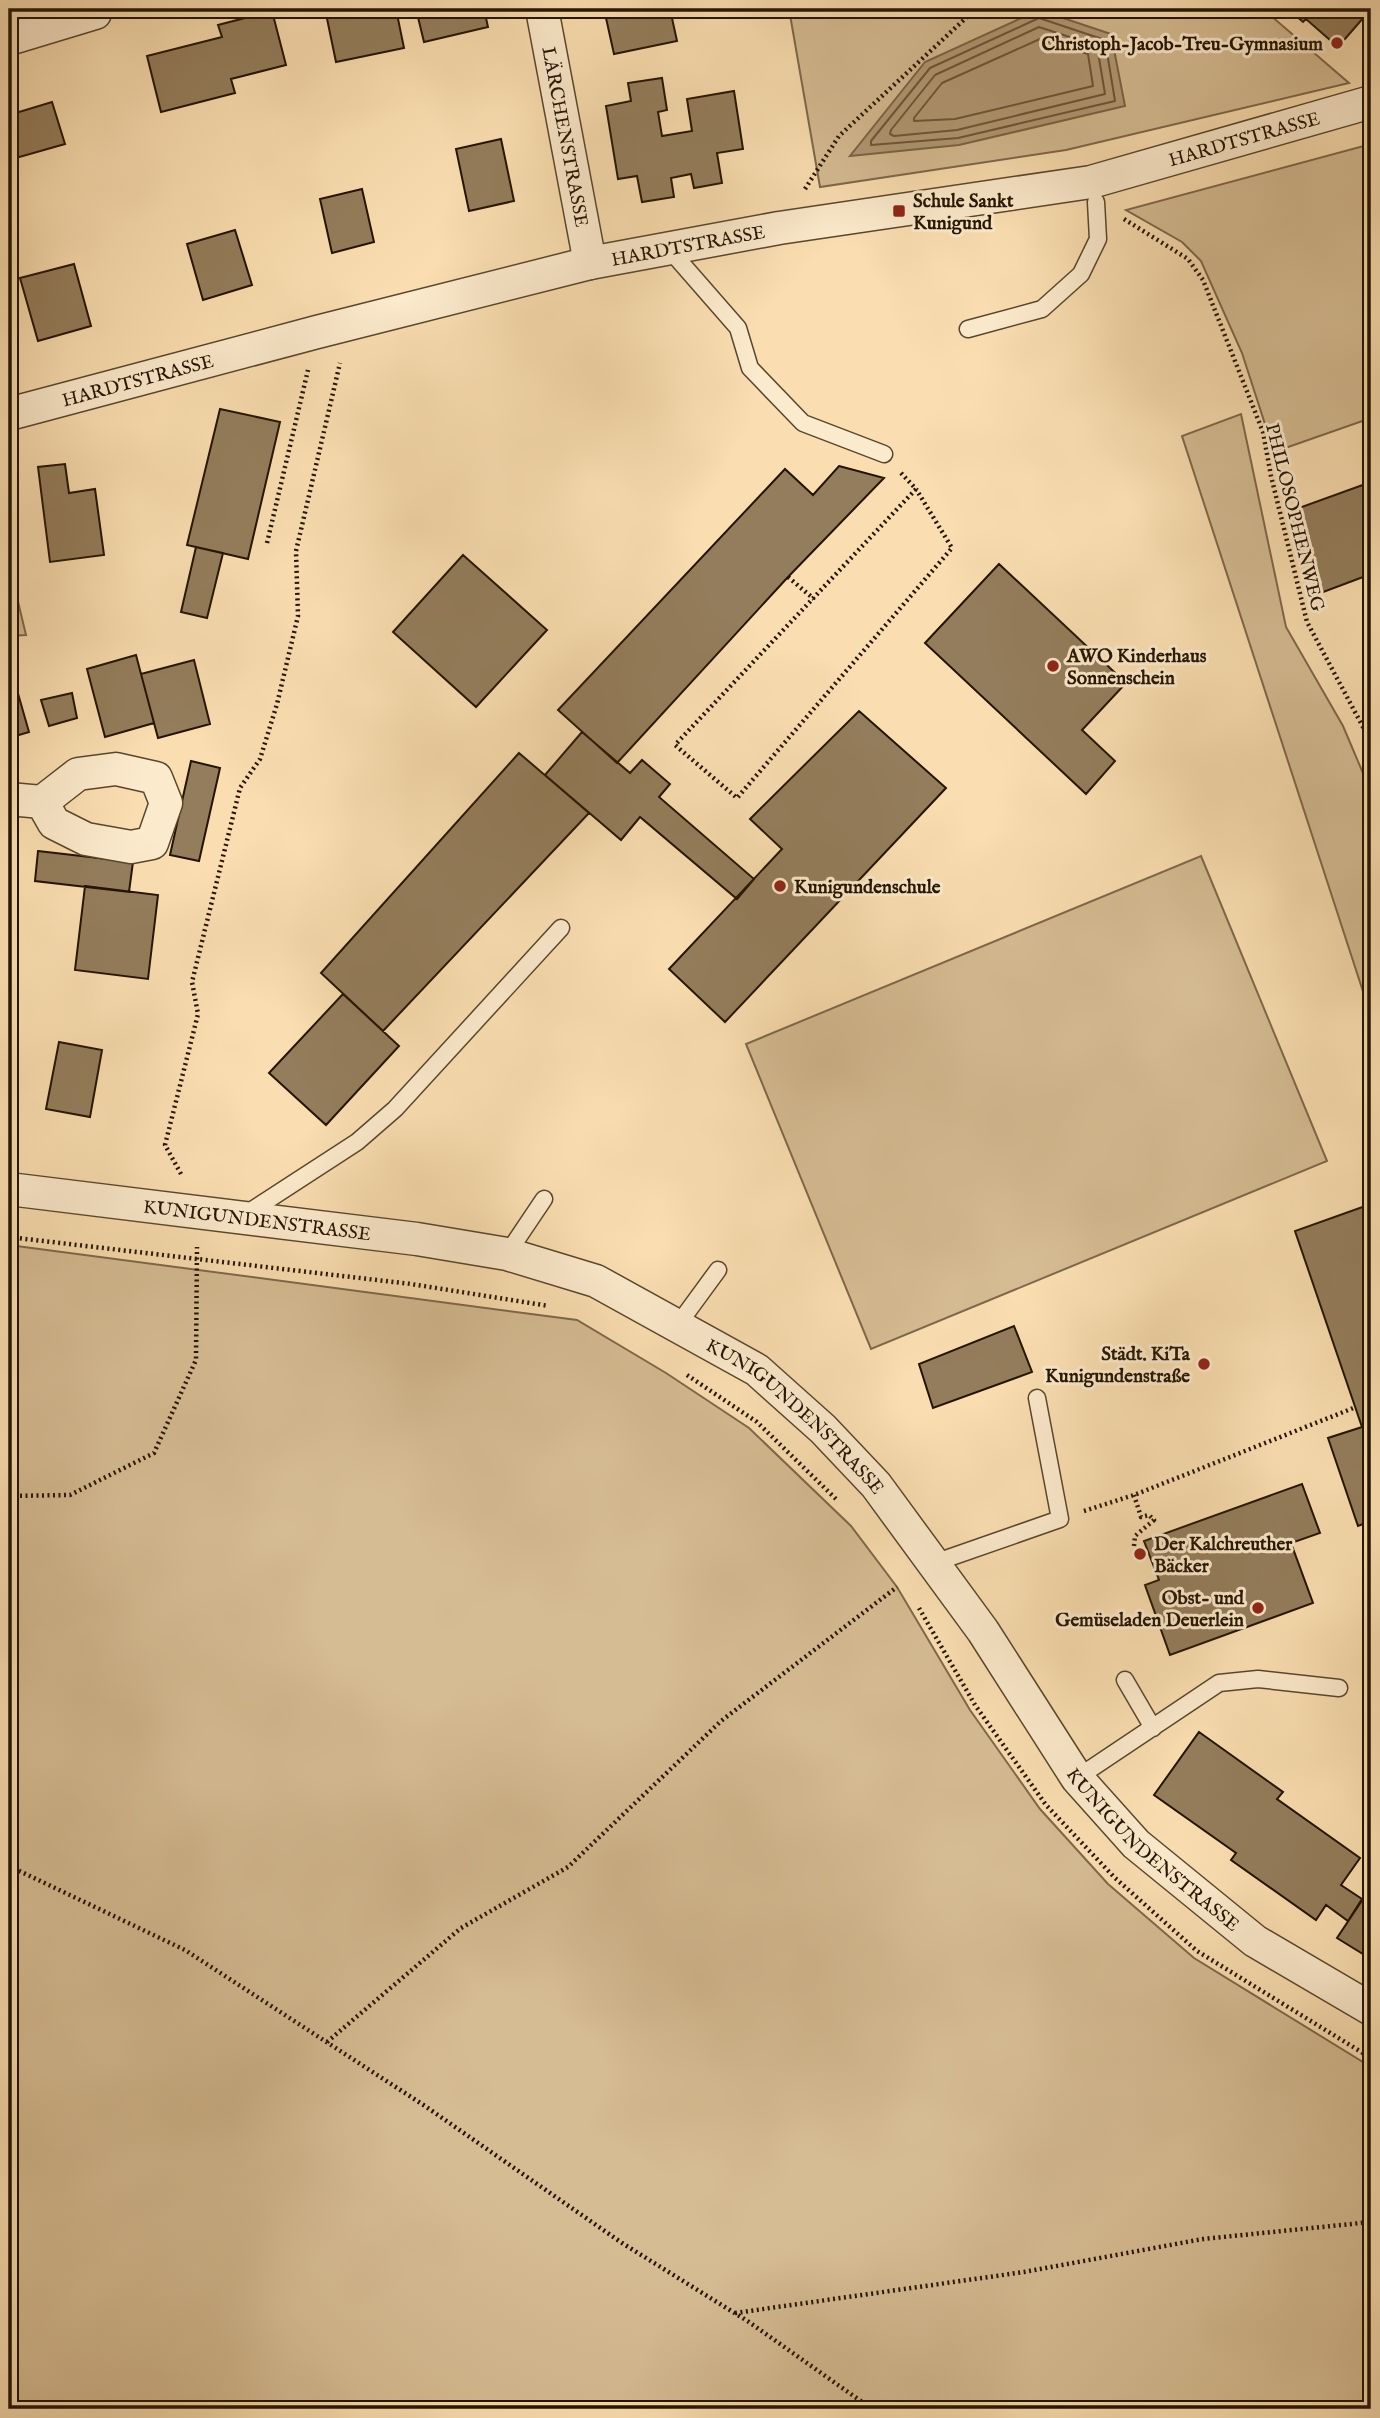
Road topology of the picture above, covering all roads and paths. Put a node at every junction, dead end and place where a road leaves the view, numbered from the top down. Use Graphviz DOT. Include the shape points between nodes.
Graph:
graph roads {
  1 [pos="542,9"];
  2 [pos="970,9"];
  3 [pos="99,10"];
  4 [pos="9,39"];
  5 [pos="1371,102"];
  6 [pos="1096,202"];
  7 [pos="779,228"];
  8 [pos="669,249"];
  9 [pos="590,264"];
  10 [pos="349,325"];
  11 [pos="968,329"];
  12 [pos="317,332"];
  13 [pos="9,414"];
  14 [pos="884,454"];
  15 [pos="916,489"];
  16 [pos="267,542"];
  17 [pos="788,577"];
  18 [pos="814,598"];
  19 [pos="1371,742"];
  20 [pos="9,799"];
  21 [pos="42,802"];
  22 [pos="561,928"];
  23 [pos="9,1189"];
  24 [pos="544,1199"];
  25 [pos="202,1212"];
  26 [pos="240,1217"];
  27 [pos="9,1237"];
  28 [pos="507,1254"];
  29 [pos="195,1257"];
  30 [pos="718,1270"];
  31 [pos="552,1307"];
  32 [pos="677,1326"];
  33 [pos="683,1372"];
  34 [pos="1037,1398"];
  35 [pos="1356,1407"];
  36 [pos="1134,1495"];
  37 [pos="9,1496"];
  38 [pos="840,1502"];
  39 [pos="1060,1519"];
  40 [pos="1134,1546"];
  41 [pos="934,1563"];
  42 [pos="897,1587"];
  43 [pos="912,1597"];
  44 [pos="1125,1680"];
  45 [pos="1339,1688"];
  46 [pos="1153,1728"];
  47 [pos="1077,1779"];
  48 [pos="9,1866"];
  49 [pos="1371,2009"];
  50 [pos="327,2042"];
  51 [pos="1371,2058"];
  52 [pos="1371,2222"];
  53 [pos="734,2313"];
  54 [pos="872,2409"];
  1 -- 9 [label="street, LÄRCHENSTRASSE"];
  2 -- 7 [label="path" via="967,17 839,136"];
  3 -- 4 [label="street"];
  5 -- 7 [label="street, HARDTSTRASSE" via="1091,182"];
  6 -- 11 [label="lane" via="1098,240 1081,274 1042,309"];
  6 -- 19 [label="path, PHILOSOPHENWEG" via="1172,247 1203,279 1263,432 1307,622"];
  7 -- 8 [label="street, HARDTSTRASSE"];
  8 -- 9 [label="street, HARDTSTRASSE"];
  8 -- 14 [label="lane" via="738,328 750,368 803,423"];
  9 -- 10 [label="street, HARDTSTRASSE"];
  10 -- 12 [label="street, HARDTSTRASSE"];
  10 -- 25 [label="path" via="296,551 298,616 260,760 240,788 192,982 198,1014 165,1144"];
  12 -- 13 [label="street, HARDTSTRASSE"];
  12 -- 16 [label="path"];
  14 -- 15 [label="path"];
  15 -- 18 [label="path"];
  15 -- 18 [label="path" via="952,548 737,798 676,745"];
  17 -- 18 [label="path"];
  20 -- 21 [label="street"];
  22 -- 26 [label="lane" via="395,1109 357,1142"];
  23 -- 25 [label="street, KUNIGUNDENSTRASSE"];
  24 -- 28 [label="lane"];
  25 -- 26 [label="street, KUNIGUNDENSTRASSE"];
  26 -- 28 [label="street, KUNIGUNDENSTRASSE"];
  27 -- 29 [label="path"];
  28 -- 32 [label="street, KUNIGUNDENSTRASSE" via="596,1281"];
  29 -- 31 [label="path"];
  29 -- 37 [label="path" via="195,1360 154,1453 69,1495"];
  30 -- 32 [label="lane"];
  32 -- 41 [label="street, KUNIGUNDENSTRASSE" via="758,1370 823,1429 876,1485"];
  33 -- 38 [label="path" via="757,1422"];
  34 -- 39 [label="lane"];
  35 -- 36 [label="path"];
  36 -- 39 [label="path"];
  36 -- 40 [label="path" via="1141,1517 1149,1515 1154,1520 1135,1535"];
  39 -- 41 [label="lane"];
  41 -- 47 [label="street, KUNIGUNDENSTRASSE" via="984,1631"];
  42 -- 50 [label="path" via="721,1721 568,1867 461,1928"];
  43 -- 51 [label="path" via="975,1705 1038,1794 1114,1877 1197,1951"];
  44 -- 46 [label="lane"];
  45 -- 46 [label="lane" via="1258,1679 1219,1683"];
  46 -- 47 [label="lane"];
  47 -- 49 [label="street, KUNIGUNDENSTRASSE" via="1136,1844 1255,1941"];
  48 -- 50 [label="path" via="186,1951"];
  50 -- 53 [label="path" via="622,2243"];
  52 -- 53 [label="path" via="1203,2239 1024,2272"];
  53 -- 54 [label="path"];
}
